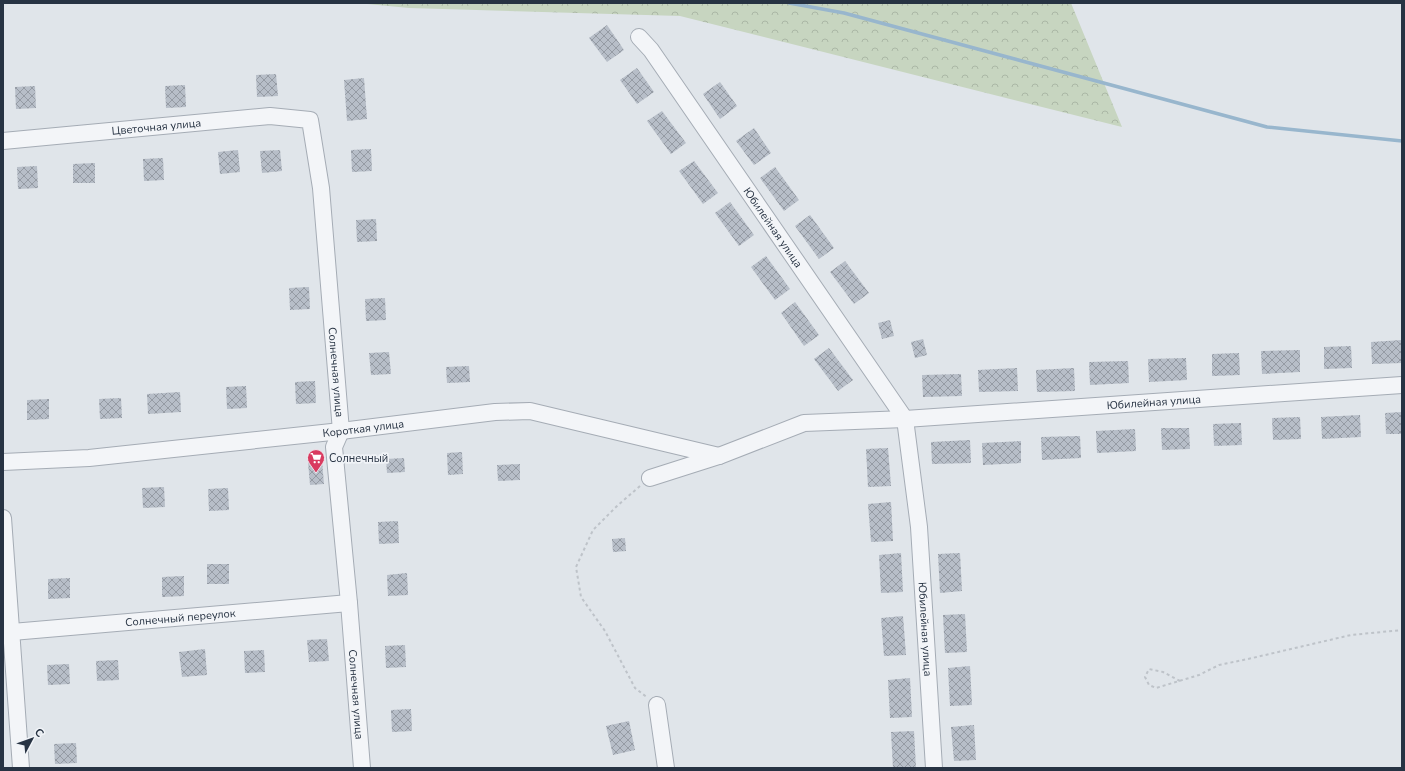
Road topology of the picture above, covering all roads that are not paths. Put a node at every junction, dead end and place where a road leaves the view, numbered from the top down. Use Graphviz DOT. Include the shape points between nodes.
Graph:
graph roads {
  1 [pos="640,37"];
  2 [pos="310,120"];
  3 [pos="3,140"];
  4 [pos="1402,385"];
  5 [pos="905,419"];
  6 [pos="340,431"];
  7 [pos="718,456"];
  8 [pos="3,462"];
  9 [pos="650,478"];
  10 [pos="3,518"];
  11 [pos="349,604"];
  12 [pos="12,632"];
  13 [pos="657,704"];
  14 [pos="21,768"];
  15 [pos="362,768"];
  16 [pos="666,768"];
  17 [pos="934,768"];
  1 -- 5 [label="street, Юбилейная улица" via="656,56"];
  2 -- 3 [label="street, Цветочная улица" via="270,116"];
  2 -- 6 [label="street, Солнечная улица" via="321,188"];
  4 -- 5 [label="street, Юбилейная улица"];
  5 -- 7 [label="street, Юбилейная улица" via="804,423"];
  5 -- 17 [label="street, Юбилейная улица" via="919,527"];
  6 -- 7 [label="street, Короткая улица" via="495,412 530,411"];
  6 -- 8 [label="street, Короткая улица" via="89,458"];
  6 -- 11 [label="street, Солнечная улица" via="334,447"];
  7 -- 9 [label="street, Юбилейная улица"];
  10 -- 12 [label="street"];
  11 -- 12 [label="street, Солнечный переулок"];
  11 -- 15 [label="street, Солнечная улица"];
  12 -- 14 [label="street"];
  13 -- 16 [label="street"];
}
